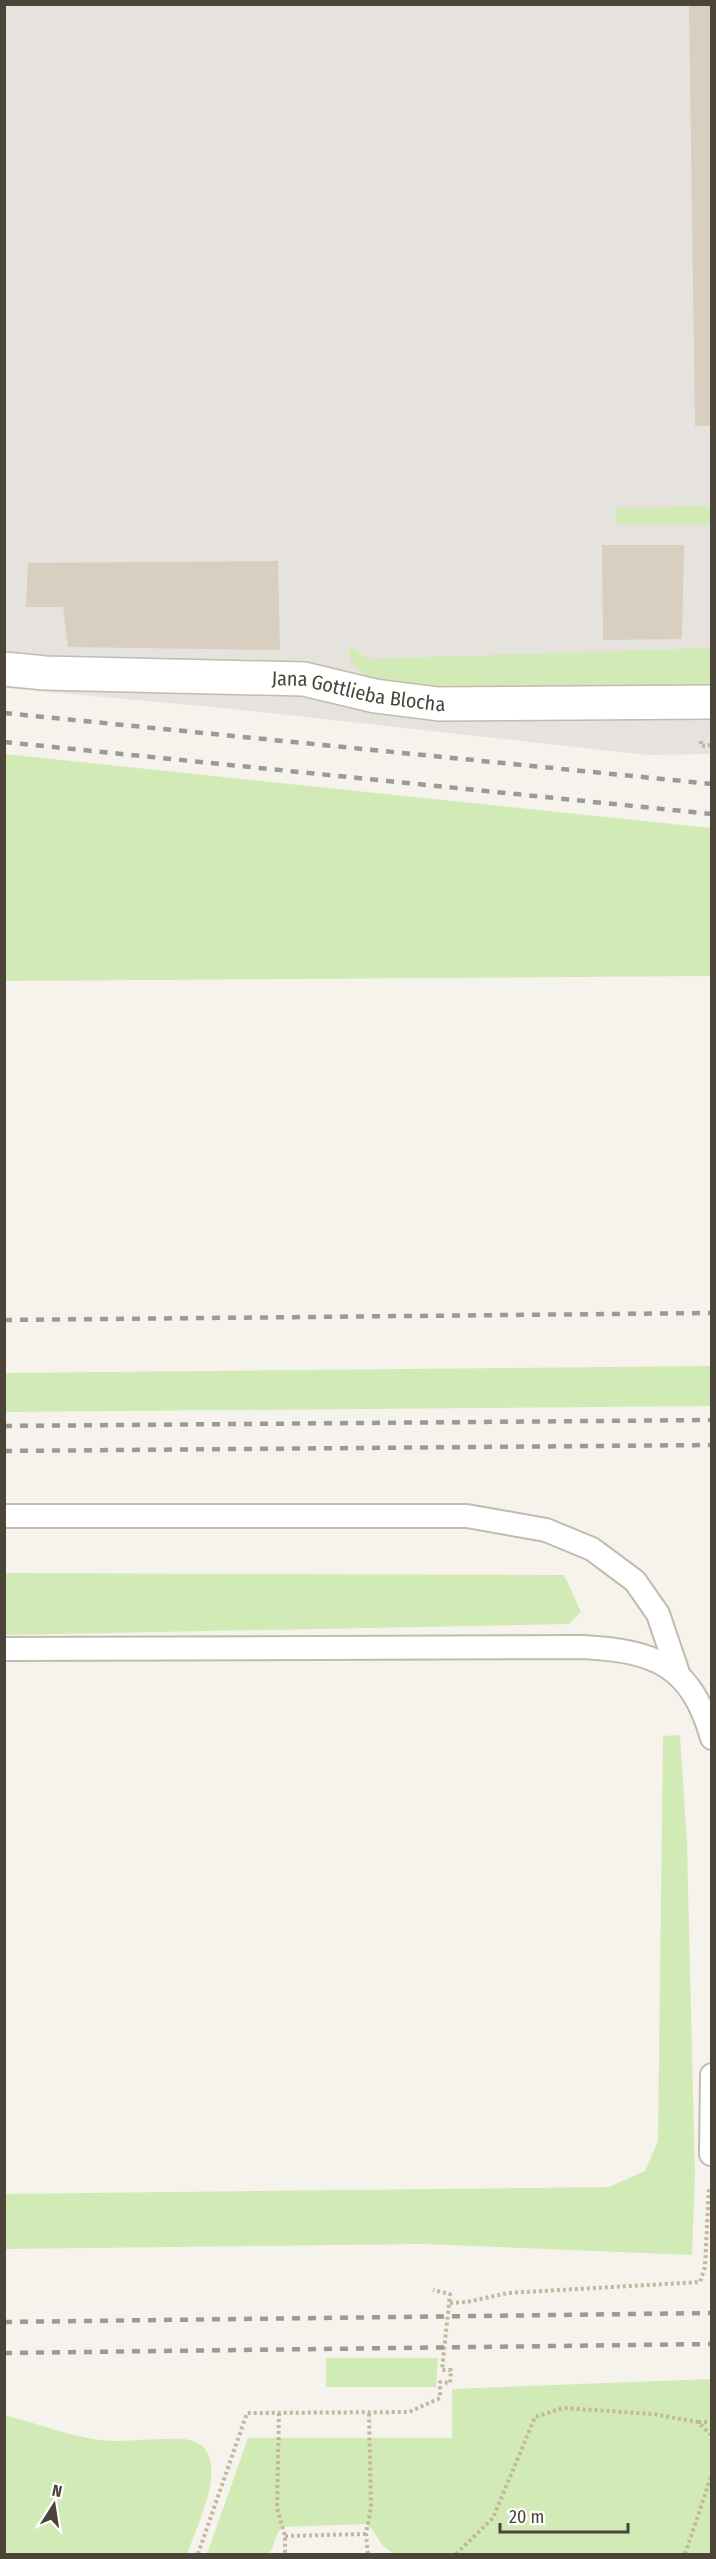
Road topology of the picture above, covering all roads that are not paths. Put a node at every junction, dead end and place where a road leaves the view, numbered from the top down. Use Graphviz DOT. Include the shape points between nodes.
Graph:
graph roads {
  1 [pos="4,669"];
  2 [pos="711,702"];
  3 [pos="4,1516"];
  4 [pos="4,1649"];
  5 [pos="678,1673"];
  6 [pos="711,1738"];
  7 [pos="711,2074"];
  8 [pos="711,2154"];
  1 -- 2 [label="street, Jana Gottlieba Blocha" via="304,679 375,696 439,704"];
  3 -- 5 [label="lane" via="467,1516 546,1530 592,1549 635,1581 658,1614"];
  4 -- 5 [label="lane" via="583,1647 617,1649 651,1658"];
  5 -- 6 [label="lane" via="704,1712"];
  7 -- 8 [label="lane"];
}
